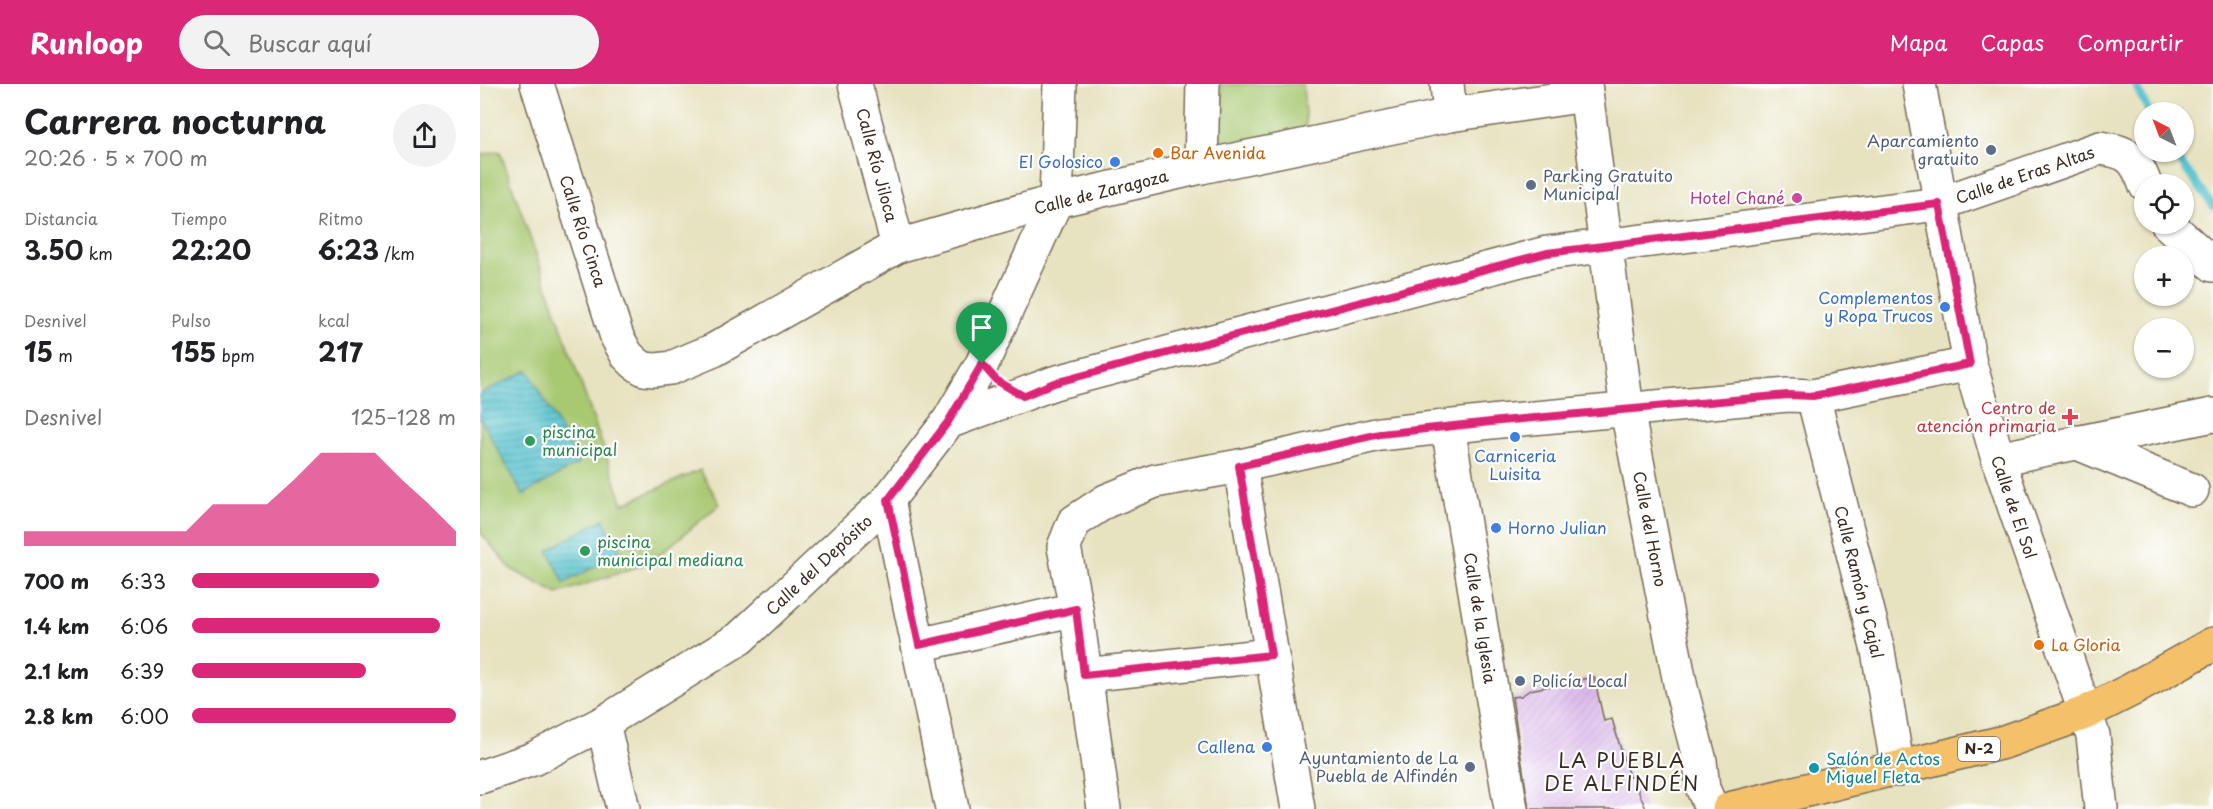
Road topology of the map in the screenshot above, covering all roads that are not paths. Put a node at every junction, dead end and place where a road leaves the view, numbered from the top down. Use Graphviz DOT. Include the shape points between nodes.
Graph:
graph roads {
  1 [pos="537,84"];
  2 [pos="855,84"];
  3 [pos="1060,84"];
  4 [pos="1203,84"];
  5 [pos="1918,84"];
  6 [pos="1586,90"];
  7 [pos="1448,99"];
  8 [pos="1201,167"];
  9 [pos="2142,174"];
  10 [pos="1056,201"];
  11 [pos="1939,204"];
  12 [pos="2179,234"];
  13 [pos="1607,244"];
  14 [pos="898,246"];
  15 [pos="2213,265"];
  16 [pos="982,364"];
  17 [pos="1970,364"];
  18 [pos="644,369"];
  19 [pos="1023,396"];
  20 [pos="1813,396"];
  21 [pos="1627,410"];
  22 [pos="2213,415"];
  23 [pos="948,422"];
  24 [pos="1448,427"];
  25 [pos="2075,442"];
  26 [pos="1998,459"];
  27 [pos="1239,466"];
  28 [pos="2192,490"];
  29 [pos="888,500"];
  30 [pos="1076,609"];
  31 [pos="2213,644"];
  32 [pos="919,645"];
  33 [pos="1271,655"];
  34 [pos="1084,675"];
  35 [pos="2085,713"];
  36 [pos="603,723"];
  37 [pos="1898,770"];
  38 [pos="480,777"];
  39 [pos="623,809"];
  40 [pos="952,809"];
  41 [pos="1104,809"];
  42 [pos="1298,809"];
  43 [pos="1511,809"];
  44 [pos="1712,809"];
  45 [pos="1729,809"];
  46 [pos="2101,809"];
  1 -- 18 [label="street, Calle Río Cinca" via="617,337 627,355"];
  2 -- 14 [label="street, Calle Río Jiloca"];
  3 -- 10 [label="street"];
  4 -- 8 [label="street"];
  5 -- 11 [label="street, Calle de El Sol"];
  6 -- 7 [label="street, Calle de Zaragoza"];
  6 -- 13 [label="street, Calle del Horno"];
  7 -- 8 [label="street, Calle de Zaragoza"];
  8 -- 10 [label="street, Calle de Zaragoza"];
  9 -- 11 [label="street, Calle de Eras Altas" via="2139,166 2121,151 2100,148"];
  10 -- 14 [label="street, Calle de Zaragoza"];
  10 -- 16 [label="street, Calle del Depósito"];
  11 -- 13 [label="street, Calle de Eras Altas"];
  11 -- 17 [label="street, Calle de El Sol"];
  12 -- 15 [label="street"];
  13 -- 19 [label="street, Calle de Eras Altas" via="1547,253 1054,383"];
  13 -- 21 [label="street, Calle del Horno"];
  14 -- 18 [label="street, Calle de Zaragoza" via="714,350 671,368"];
  16 -- 19 [label="street" via="996,380"];
  16 -- 23 [label="street, Calle del Depósito"];
  17 -- 20 [label="street"];
  17 -- 26 [label="street, Calle de El Sol"];
  19 -- 23 [label="street, Calle de Eras Altas"];
  20 -- 21 [label="street"];
  20 -- 37 [label="street, Calle Ramón y Cajal" via="1878,651"];
  21 -- 24 [label="street"];
  21 -- 44 [label="street, Calle del Horno" via="1681,688 1700,761 1703,789"];
  22 -- 25 [label="street"];
  23 -- 29 [label="street, Calle del Depósito"];
  24 -- 27 [label="street" via="1380,434"];
  24 -- 43 [label="street, Calle de la Iglesia"];
  25 -- 26 [label="street"];
  25 -- 28 [label="street"];
  26 -- 35 [label="street, Calle de El Sol"];
  27 -- 30 [label="street" via="1155,481 1106,501 1074,522 1064,547"];
  27 -- 33 [label="street"];
  29 -- 32 [label="street"];
  29 -- 36 [label="street, Calle del Depósito" via="740,638"];
  30 -- 32 [label="street"];
  30 -- 34 [label="street"];
  31 -- 35 [label="highway, N-2"];
  32 -- 40 [label="street"];
  33 -- 34 [label="street"];
  33 -- 42 [label="street"];
  34 -- 41 [label="street"];
  35 -- 37 [label="highway, N-2" via="2004,742"];
  35 -- 46 [label="street, Calle de El Sol" via="2093,735"];
  36 -- 38 [label="street, Calle del Depósito" via="532,759"];
  36 -- 39 [label="street"];
  37 -- 45 [label="highway, N-2"];
}
